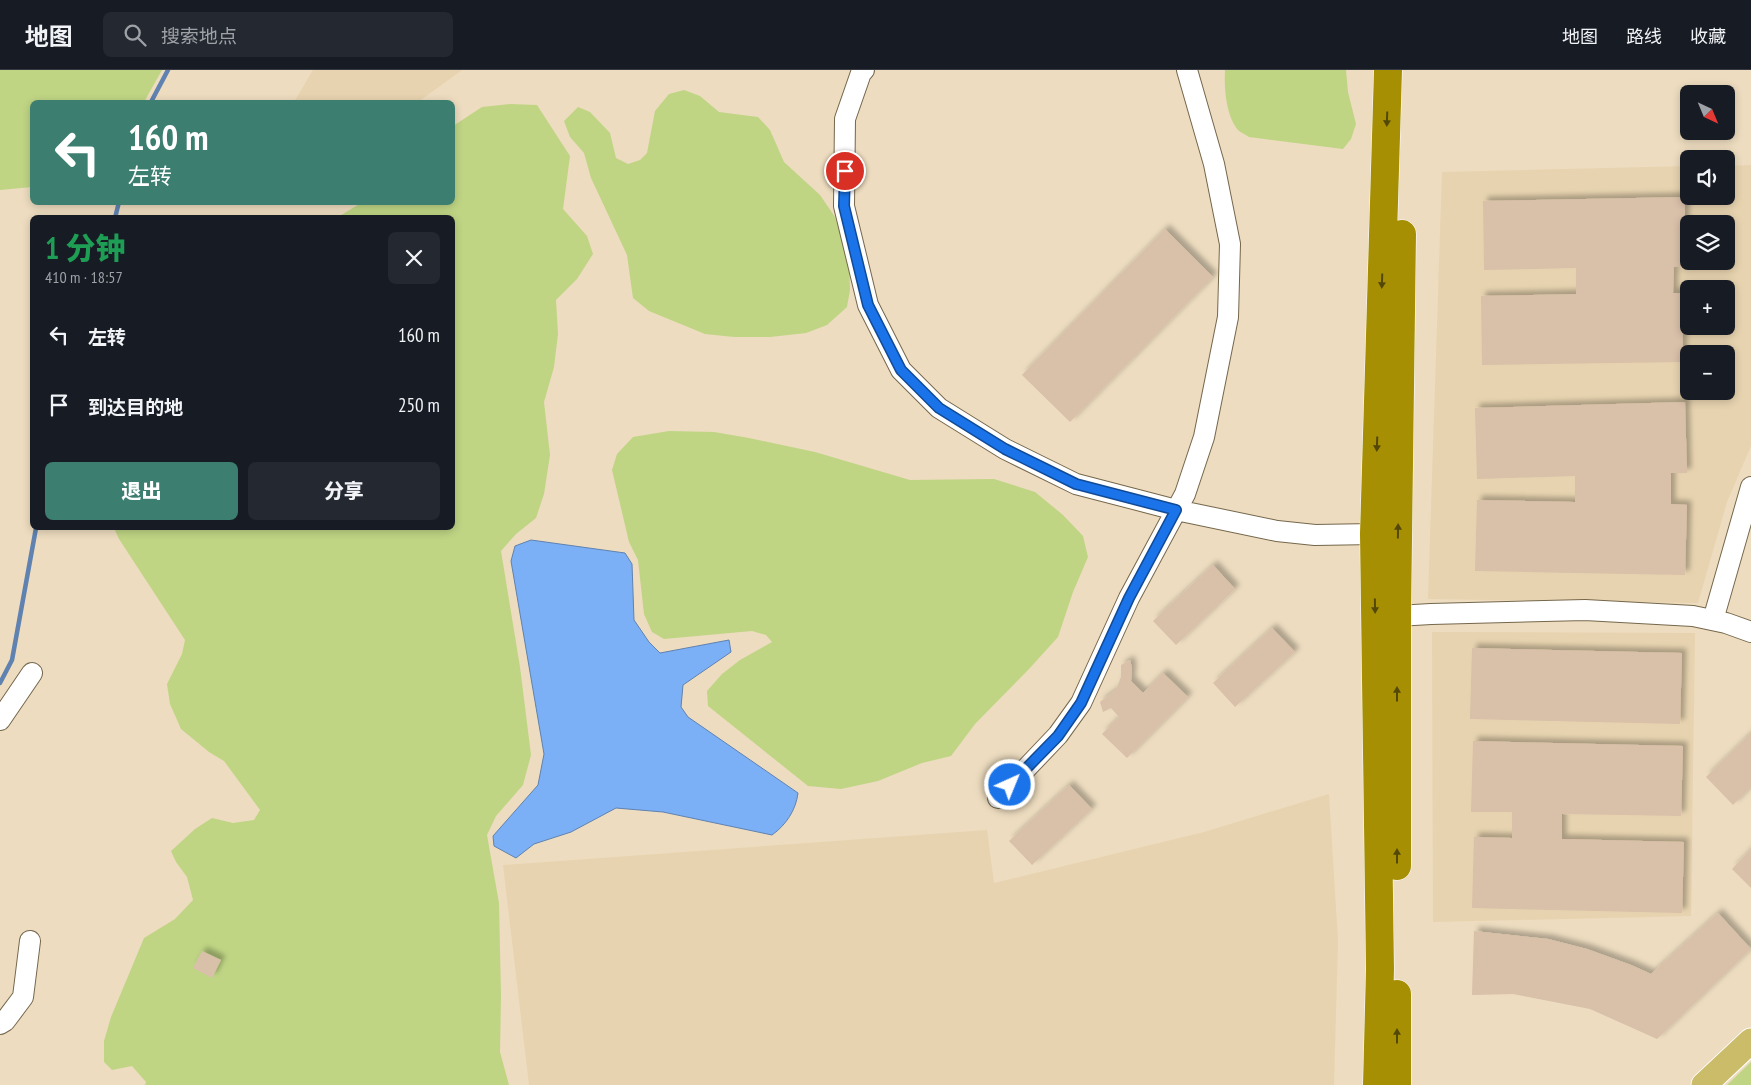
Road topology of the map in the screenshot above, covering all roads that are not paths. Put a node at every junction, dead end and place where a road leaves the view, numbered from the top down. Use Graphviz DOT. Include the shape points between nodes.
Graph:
graph roads {
  1 [pos="864,70"];
  2 [pos="1187,70"];
  3 [pos="1388,70"];
  4 [pos="1406,70"];
  5 [pos="1751,487"];
  6 [pos="1176,510"];
  7 [pos="1374,534"];
  8 [pos="1397,616"];
  9 [pos="1713,620"];
  10 [pos="1751,632"];
  11 [pos="32,673"];
  12 [pos="0,720"];
  13 [pos="998,798"];
  14 [pos="30,941"];
  15 [pos="0,1024"];
  16 [pos="1751,1041"];
  17 [pos="1376,1085"];
  18 [pos="1398,1085"];
  19 [pos="1704,1085"];
  1 -- 6 [label="street" via="846,119 844,206 868,305 901,370 939,408 1005,449 1076,484"];
  2 -- 6 [label="street" via="1214,164 1230,254 1228,317 1204,437 1186,494"];
  3 -- 7 [label="highway, one-way"];
  8 -- 4 [label="highway, one-way"];
  5 -- 9 [label="street"];
  6 -- 7 [label="street" via="1276,531 1315,535"];
  6 -- 13 [label="street" via="1129,598 1081,703 1058,736"];
  7 -- 17 [label="highway, one-way" via="1380,969"];
  8 -- 9 [label="street" via="1585,610"];
  18 -- 8 [label="highway, one-way"];
  9 -- 10 [label="street"];
  11 -- 12 [label="street"];
  14 -- 15 [label="street" via="23,997"];
  16 -- 19 [label="main road"];
}
